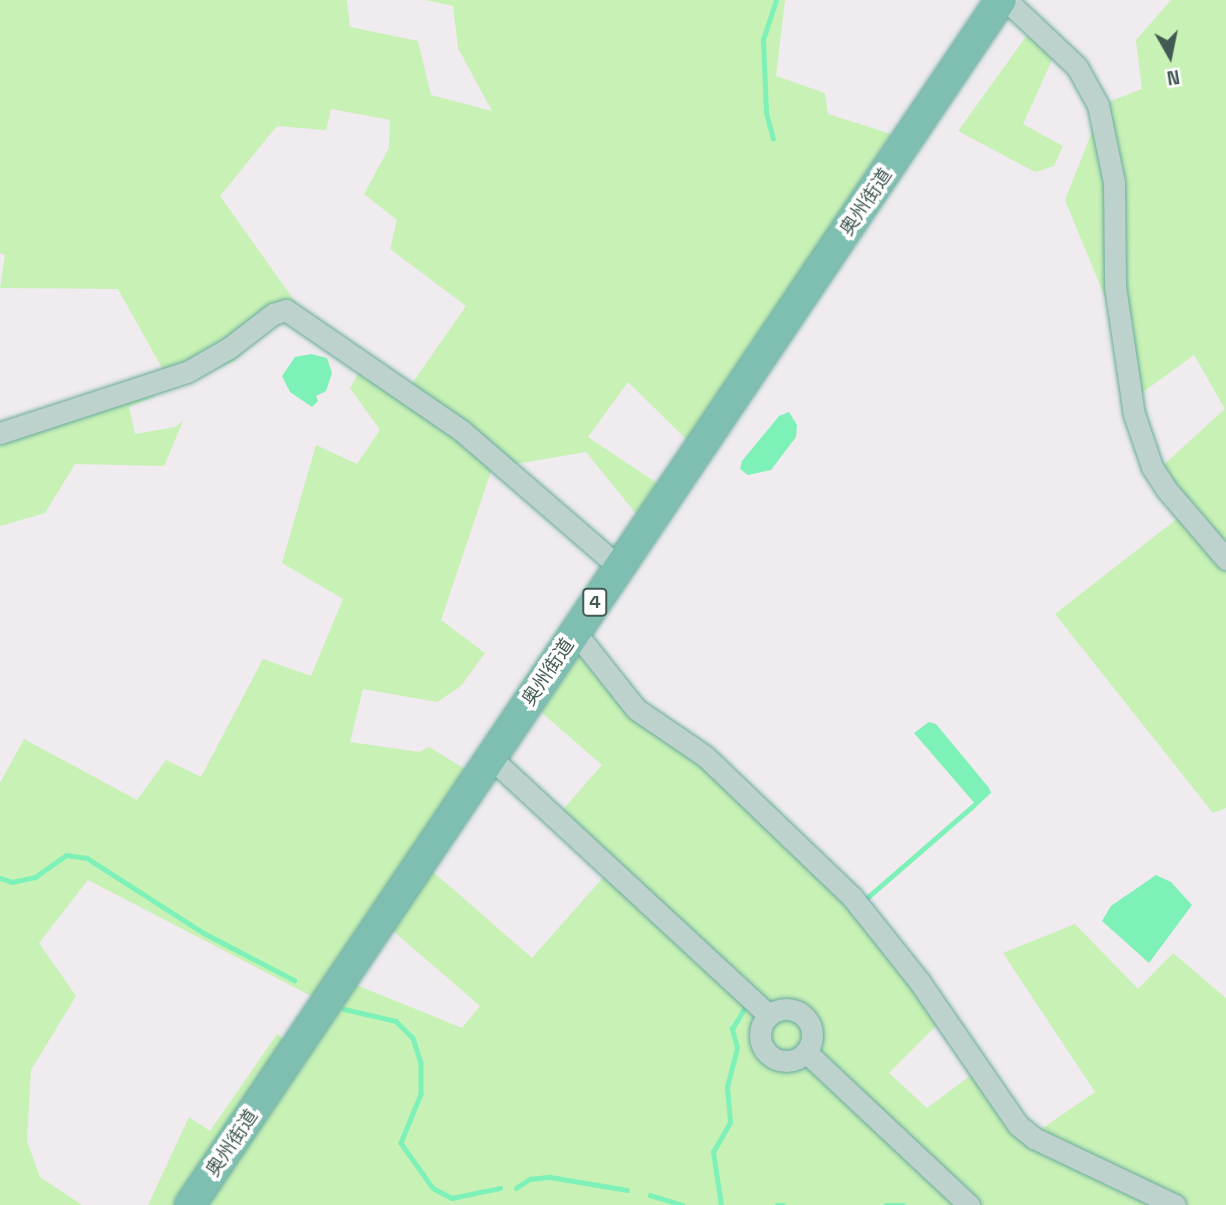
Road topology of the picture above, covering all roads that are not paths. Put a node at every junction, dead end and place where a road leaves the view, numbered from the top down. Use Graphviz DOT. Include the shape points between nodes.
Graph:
graph roads {
  1 [pos="1003,0"];
  2 [pos="0,433"];
  3 [pos="1226,559"];
  4 [pos="619,567"];
  5 [pos="575,632"];
  6 [pos="490,757"];
  7 [pos="769,1015"];
  8 [pos="806,1052"];
  9 [pos="190,1205"];
  10 [pos="969,1205"];
  11 [pos="1175,1205"];
  1 -- 3 [label="street" via="1077,66 1098,105 1114,182 1115,286 1133,414 1152,467"];
  1 -- 4 [label="highway, 奥州街道 / 4"];
  2 -- 4 [label="street" via="187,372 229,348 273,314 286,310 462,431"];
  4 -- 5 [label="highway, 奥州街道 / 4"];
  5 -- 6 [label="highway, 奥州街道 / 4"];
  5 -- 11 [label="street" via="636,709 705,757 852,897 919,981 1018,1125 1034,1138"];
  6 -- 7 [label="street"];
  6 -- 9 [label="highway, 奥州街道 / 4"];
  7 -- 8 [label="street" via="785,1009 801,1014 811,1029"];
  7 -- 8 [label="street" via="760,1030 767,1053 790,1061"];
  8 -- 10 [label="street"];
}
